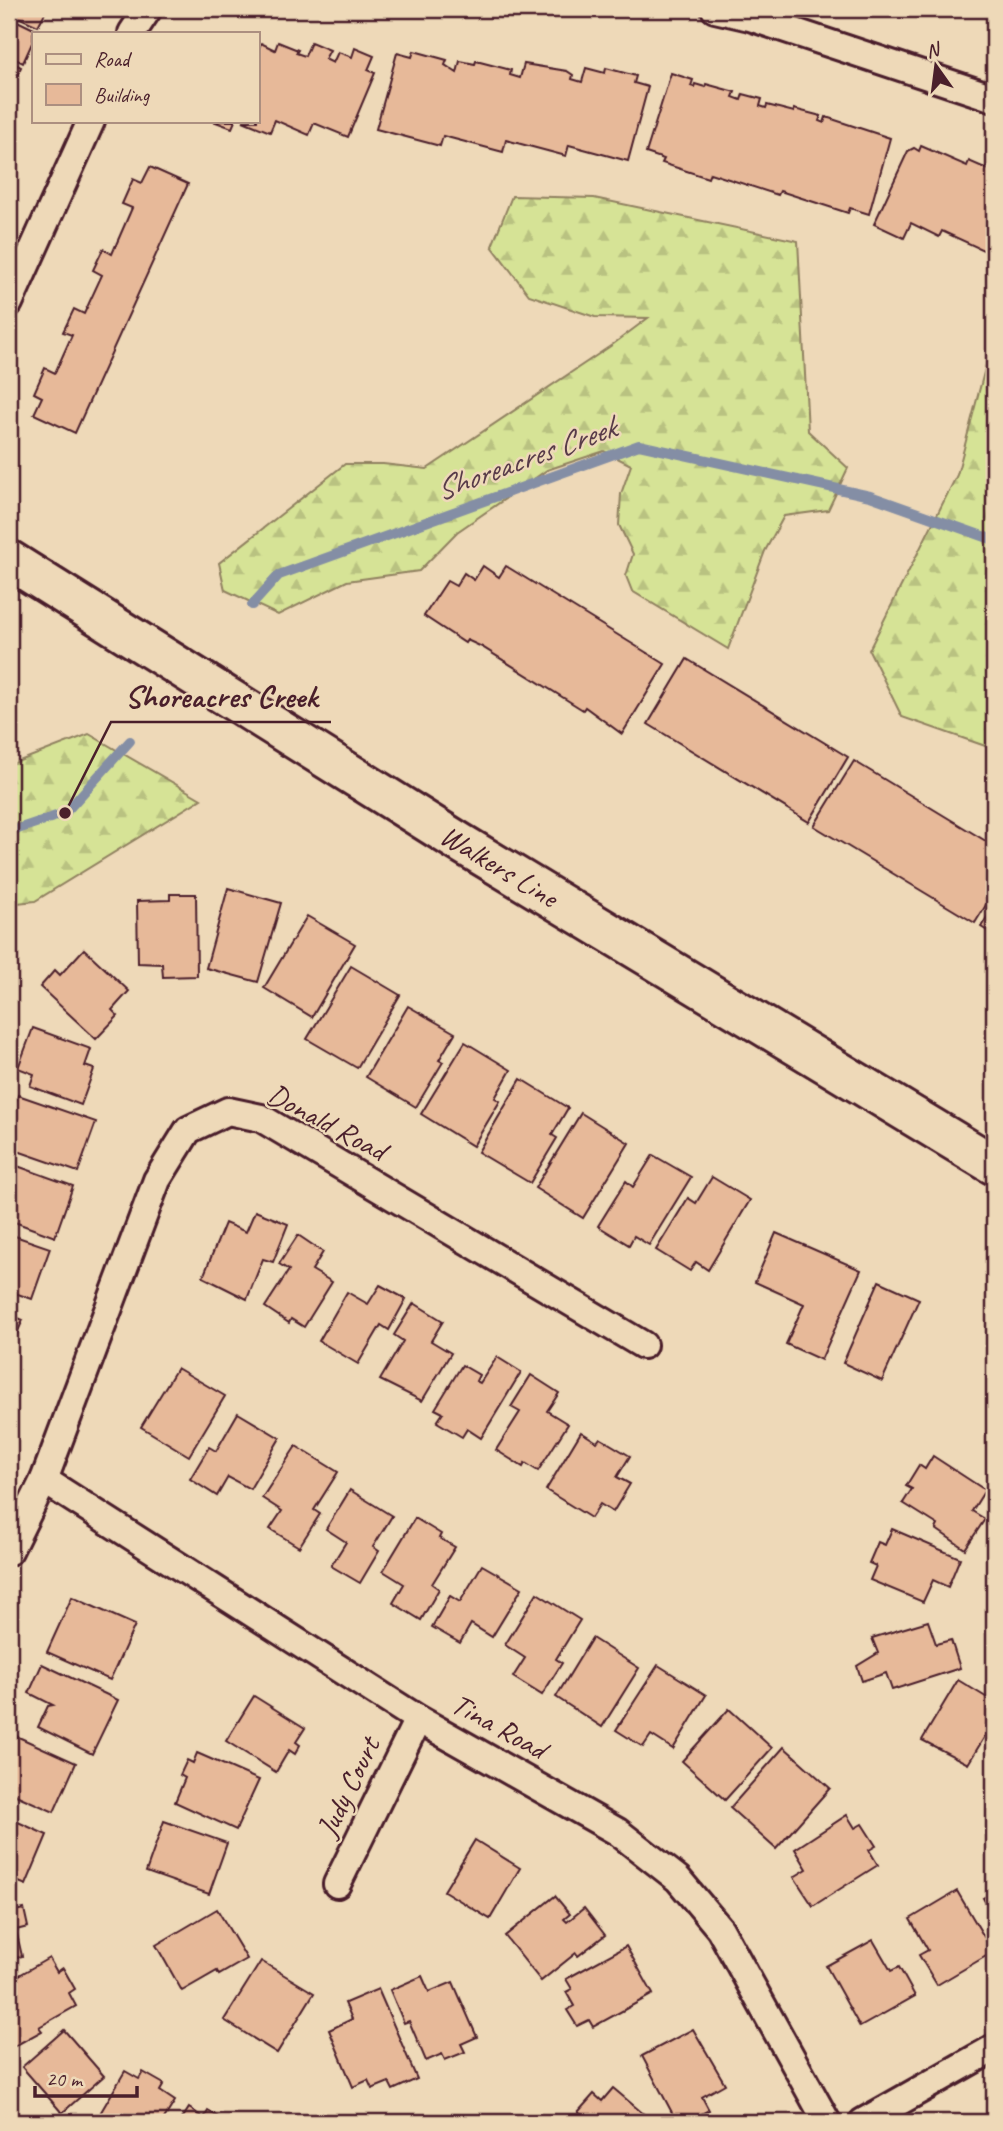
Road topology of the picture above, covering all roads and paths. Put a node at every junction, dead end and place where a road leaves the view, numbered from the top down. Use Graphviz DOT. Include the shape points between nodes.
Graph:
graph roads {
  1 [pos="148,9"];
  2 [pos="715,9"];
  3 [pos="133,32"];
  4 [pos="994,98"];
  5 [pos="92,122"];
  6 [pos="9,303"];
  7 [pos="9,560"];
  8 [pos="994,1165"];
  9 [pos="643,1345"];
  10 [pos="44,1480"];
  11 [pos="9,1551"];
  12 [pos="418,1719"];
  13 [pos="337,1884"];
  14 [pos="994,2048"];
  15 [pos="827,2122"];
  16 [pos="863,2122"];
  1 -- 3 [label="street"];
  2 -- 4 [label="street"];
  5 -- 6 [label="street"];
  7 -- 8 [label="main road, Walkers Line" via="459,842"];
  9 -- 10 [label="street, Donald Road" via="261,1118 228,1111 188,1130 157,1180"];
  10 -- 11 [label="street, Donald Road"];
  10 -- 12 [label="street, Tina Road"];
  12 -- 13 [label="street, Judy Court"];
  12 -- 15 [label="street, Tina Road" via="618,1832 678,1879 720,1929"];
  14 -- 16 [label="street"];
}
